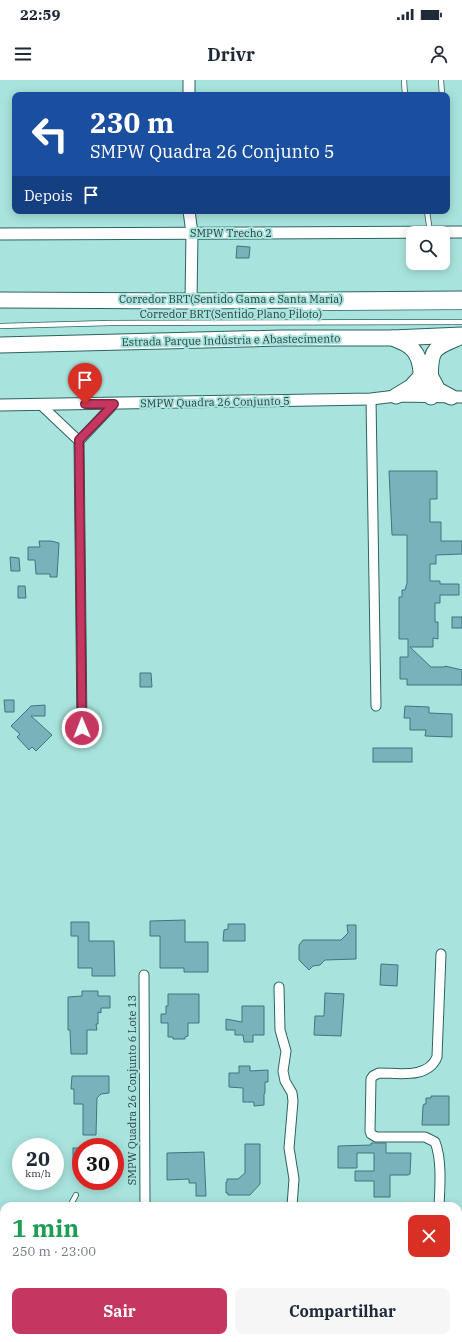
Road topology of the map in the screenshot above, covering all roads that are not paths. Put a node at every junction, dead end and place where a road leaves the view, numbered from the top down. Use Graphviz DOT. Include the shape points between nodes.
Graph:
graph roads {
  1 [pos="189,80"];
  2 [pos="404,80"];
  3 [pos="441,80"];
  4 [pos="189,92"];
  5 [pos="405,92"];
  6 [pos="442,92"];
  7 [pos="190,214"];
  8 [pos="428,214"];
  9 [pos="429,226"];
  10 [pos="406,232"];
  11 [pos="450,232"];
  12 [pos="462,232"];
  13 [pos="192,233"];
  14 [pos="0,234"];
  15 [pos="462,299"];
  16 [pos="0,300"];
  17 [pos="191,301"];
  18 [pos="0,306"];
  19 [pos="23,306"];
  20 [pos="462,307"];
  21 [pos="292,308"];
  22 [pos="462,322"];
  23 [pos="0,326"];
  24 [pos="462,336"];
  25 [pos="392,338"];
  26 [pos="0,345"];
  27 [pos="426,376"];
  28 [pos="396,396"];
  29 [pos="426,397"];
  30 [pos="457,397"];
  31 [pos="370,398"];
  32 [pos="114,404"];
  33 [pos="0,405"];
  34 [pos="41,405"];
  35 [pos="79,440"];
  36 [pos="376,706"];
  37 [pos="82,728"];
  38 [pos="441,954"];
  39 [pos="144,975"];
  40 [pos="279,987"];
  41 [pos="76,1195"];
  42 [pos="72,1202"];
  43 [pos="144,1202"];
  44 [pos="292,1202"];
  45 [pos="440,1202"];
  1 -- 4 [label="street"];
  2 -- 5 [label="lane"];
  3 -- 6 [label="lane"];
  7 -- 13 [label="street"];
  8 -- 9 [label="lane"];
  10 -- 13 [label="street, SMPW Trecho 2"];
  11 -- 12 [label="street, SMPW Trecho 2"];
  13 -- 14 [label="street, SMPW Trecho 2"];
  13 -- 17 [label="street"];
  15 -- 17 [label="highway"];
  16 -- 17 [label="highway"];
  18 -- 19 [label="lane"];
  20 -- 21 [label="lane, Corredor BRT(Sentido Gama e Santa Maria)"];
  22 -- 23 [label="lane, Corredor BRT(Sentido Plano Piloto)"];
  24 -- 25 [label="highway, Estrada Parque Indústria e Abastecimento"];
  24 -- 27 [label="highway" via="435,350"];
  25 -- 26 [label="highway, Estrada Parque Indústria e Abastecimento"];
  25 -- 27 [label="highway" via="410,346"];
  27 -- 28 [label="highway"];
  27 -- 29 [label="highway"];
  27 -- 30 [label="highway" via="438,390"];
  28 -- 29 [label="street, SMPW Quadra 26 Conjunto 5"];
  28 -- 31 [label="street, SMPW Quadra 26 Conjunto 5"];
  29 -- 30 [label="street, SMPW Quadra 26 Conjunto 5"];
  31 -- 32 [label="street, SMPW Quadra 26 Conjunto 5"];
  31 -- 36 [label="street"];
  32 -- 34 [label="street, SMPW Quadra 26 Conjunto 5"];
  32 -- 35 [label="street"];
  33 -- 34 [label="street, SMPW Quadra 26 Conjunto 5"];
  34 -- 35 [label="street"];
  35 -- 37 [label="street"];
  38 -- 45 [label="street" via="437,1057 434,1064 423,1072 379,1073 373,1076 370,1131 376,1137 425,1137 435,1142"];
  39 -- 43 [label="street, SMPW Quadra 26 Conjunto 6 Lote 13"];
  40 -- 44 [label="street" via="280,1030 286,1051 283,1071 293,1101 288,1148 294,1179"];
  41 -- 42 [label="lane"];
}
